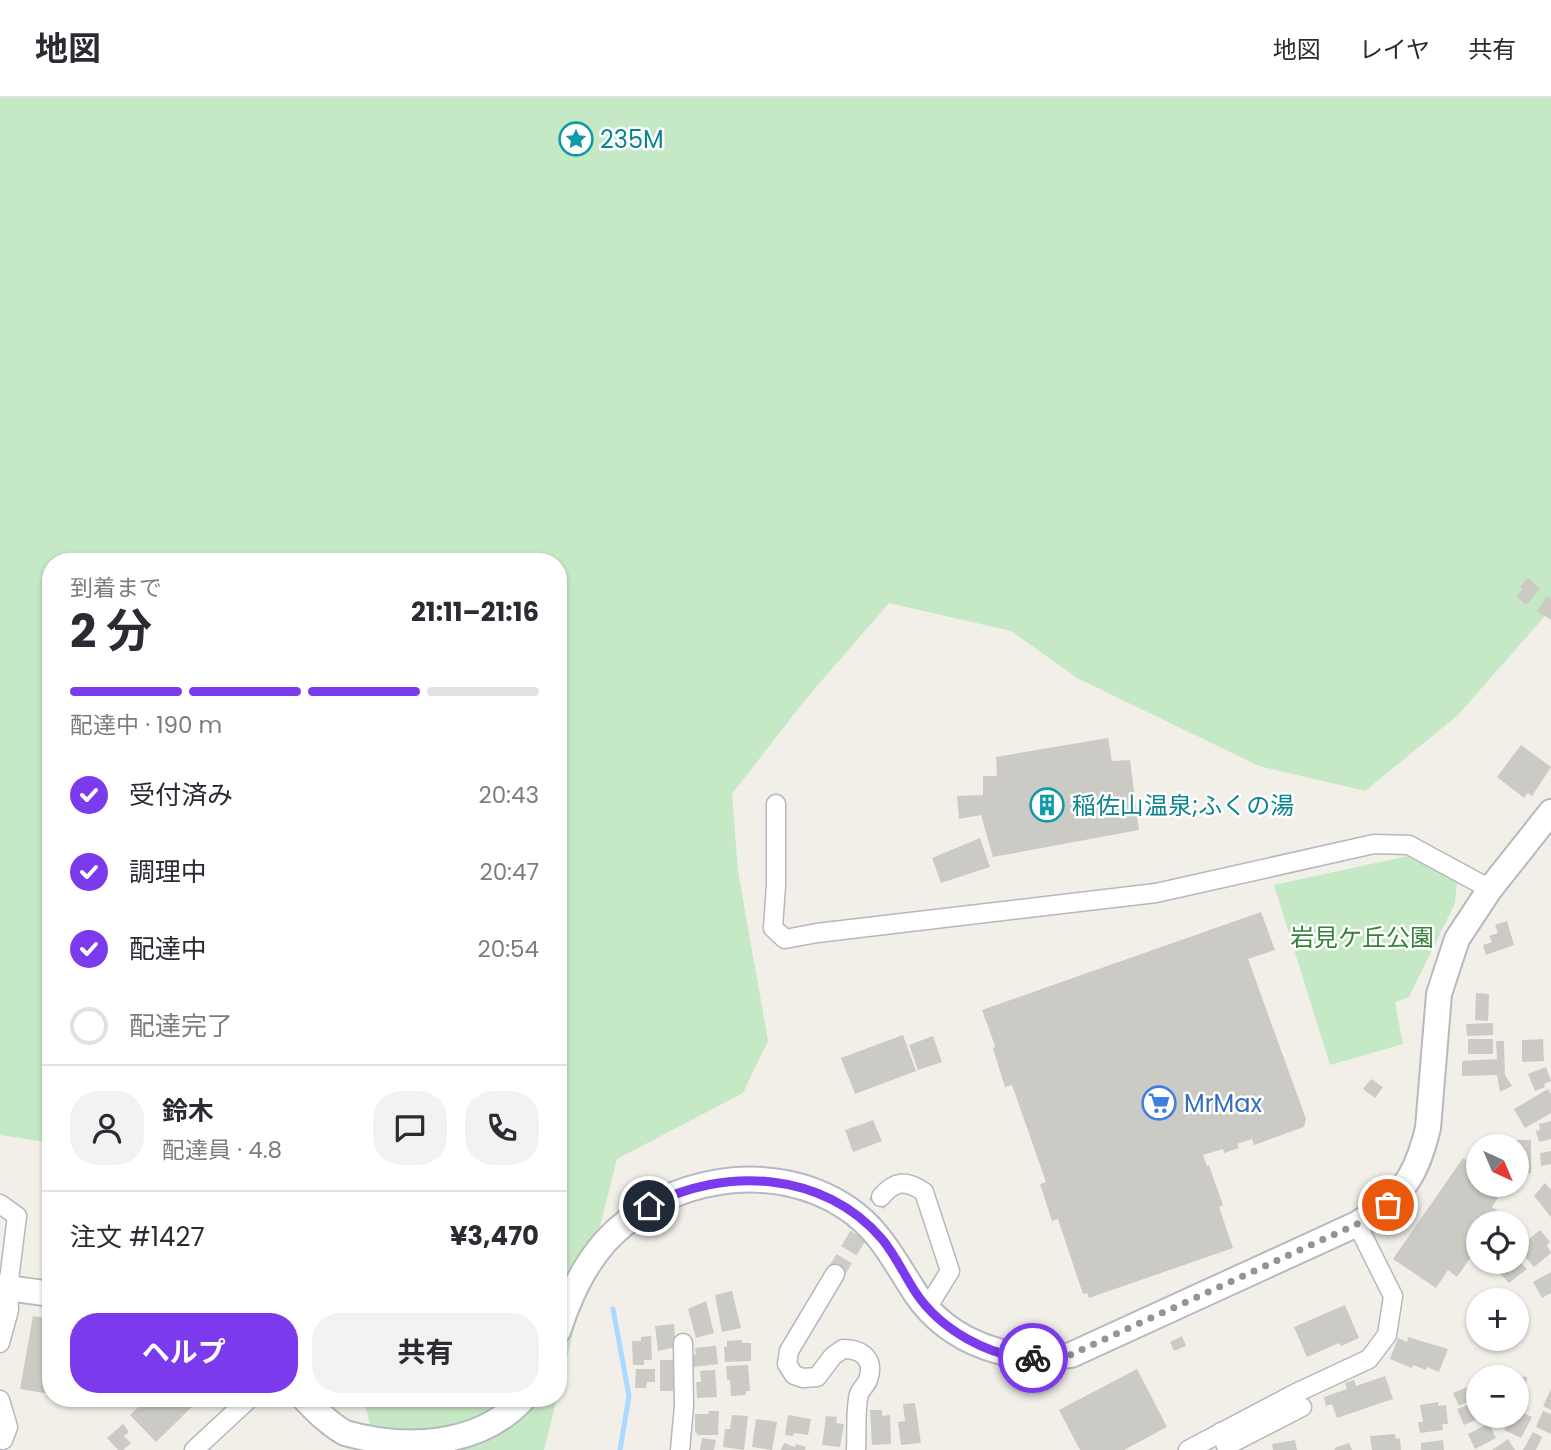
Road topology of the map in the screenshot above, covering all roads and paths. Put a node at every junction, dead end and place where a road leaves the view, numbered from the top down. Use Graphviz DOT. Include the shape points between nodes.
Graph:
graph roads {
  1 [pos="776,804"];
  2 [pos="1551,812"];
  3 [pos="1490,889"];
  4 [pos="881,1197"];
  5 [pos="0,1205"];
  6 [pos="1357,1224"];
  7 [pos="835,1274"];
  8 [pos="4,1288"];
  9 [pos="42,1293"];
  10 [pos="567,1308"];
  11 [pos="928,1308"];
  12 [pos="0,1343"];
  13 [pos="683,1343"];
  14 [pos="0,1400"];
  15 [pos="240,1407"];
  16 [pos="313,1407"];
  17 [pos="514,1407"];
  18 [pos="1302,1407"];
  19 [pos="1221,1432"];
  20 [pos="3,1440"];
  21 [pos="194,1450"];
  22 [pos="680,1450"];
  23 [pos="856,1450"];
  24 [pos="1188,1450"];
  1 -- 3 [label="street" via="773,928 785,939 1156,893 1374,844 1409,845"];
  2 -- 3 [label="street"];
  3 -- 6 [label="street" via="1458,939 1439,994 1427,1128 1410,1181 1388,1205"];
  4 -- 11 [label="street" via="889,1186 902,1183 924,1192 950,1271"];
  5 -- 8 [label="street" via="17,1216"];
  6 -- 11 [label="street" via="1070,1355 1024,1358 993,1350 965,1337"];
  6 -- 19 [label="street" via="1393,1296 1387,1335 1369,1359"];
  7 -- 23 [label="street" via="789,1351 788,1364 794,1375 810,1378 817,1377 843,1349 862,1352 869,1359 868,1382 859,1393"];
  8 -- 9 [label="street"];
  8 -- 12 [label="street" via="9,1310"];
  10 -- 11 [label="street" via="589,1262 635,1216 681,1191 744,1179 806,1190 850,1210 881,1239"];
  13 -- 22 [label="street"];
  14 -- 20 [label="street" via="8,1427"];
  15 -- 21 [label="street"];
  16 -- 17 [label="street" via="355,1438 416,1450 475,1435"];
  18 -- 19 [label="street" via="1226,1446"];
  19 -- 24 [label="street"];
}
